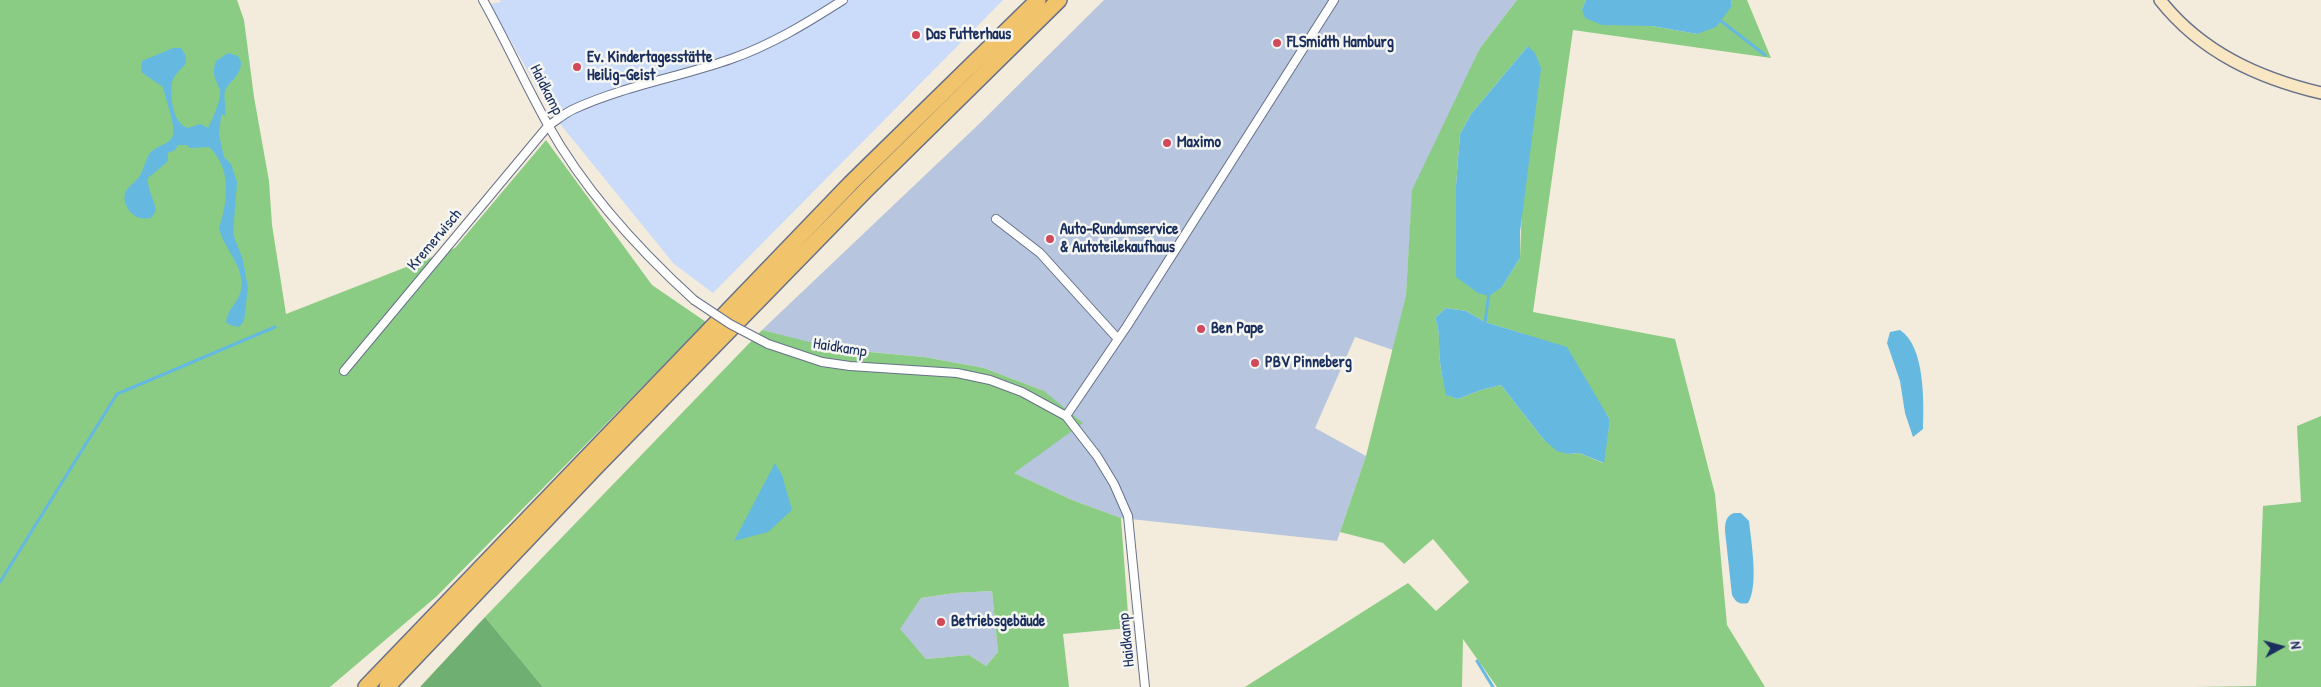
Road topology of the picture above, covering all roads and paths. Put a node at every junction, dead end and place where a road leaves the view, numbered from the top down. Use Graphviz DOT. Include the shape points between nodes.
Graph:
graph roads {
  1 [pos="483,0"];
  2 [pos="843,0"];
  3 [pos="1038,0"];
  4 [pos="1059,0"];
  5 [pos="1334,0"];
  6 [pos="2160,0"];
  7 [pos="2321,93"];
  8 [pos="548,126"];
  9 [pos="996,219"];
  10 [pos="1118,338"];
  11 [pos="344,371"];
  12 [pos="1066,416"];
  13 [pos="366,687"];
  14 [pos="388,687"];
  15 [pos="1145,687"];
  1 -- 8 [label="street, Haidkamp"];
  2 -- 8 [label="street, Kremerwisch" via="788,34 732,59 573,110"];
  3 -- 13 [label="highway" via="851,183"];
  4 -- 14 [label="highway" via="866,190 587,476"];
  5 -- 10 [label="street"];
  6 -- 7 [label="main road" via="2193,35 2228,58 2263,76"];
  8 -- 11 [label="street, Kremerwisch"];
  8 -- 12 [label="street, Haidkamp, bridge" via="618,222 663,272 694,300 730,324 768,344 822,362 957,373 990,380 1022,392"];
  9 -- 10 [label="street" via="1040,253"];
  10 -- 12 [label="street"];
  12 -- 15 [label="street, Haidkamp" via="1097,456 1128,516"];
}
